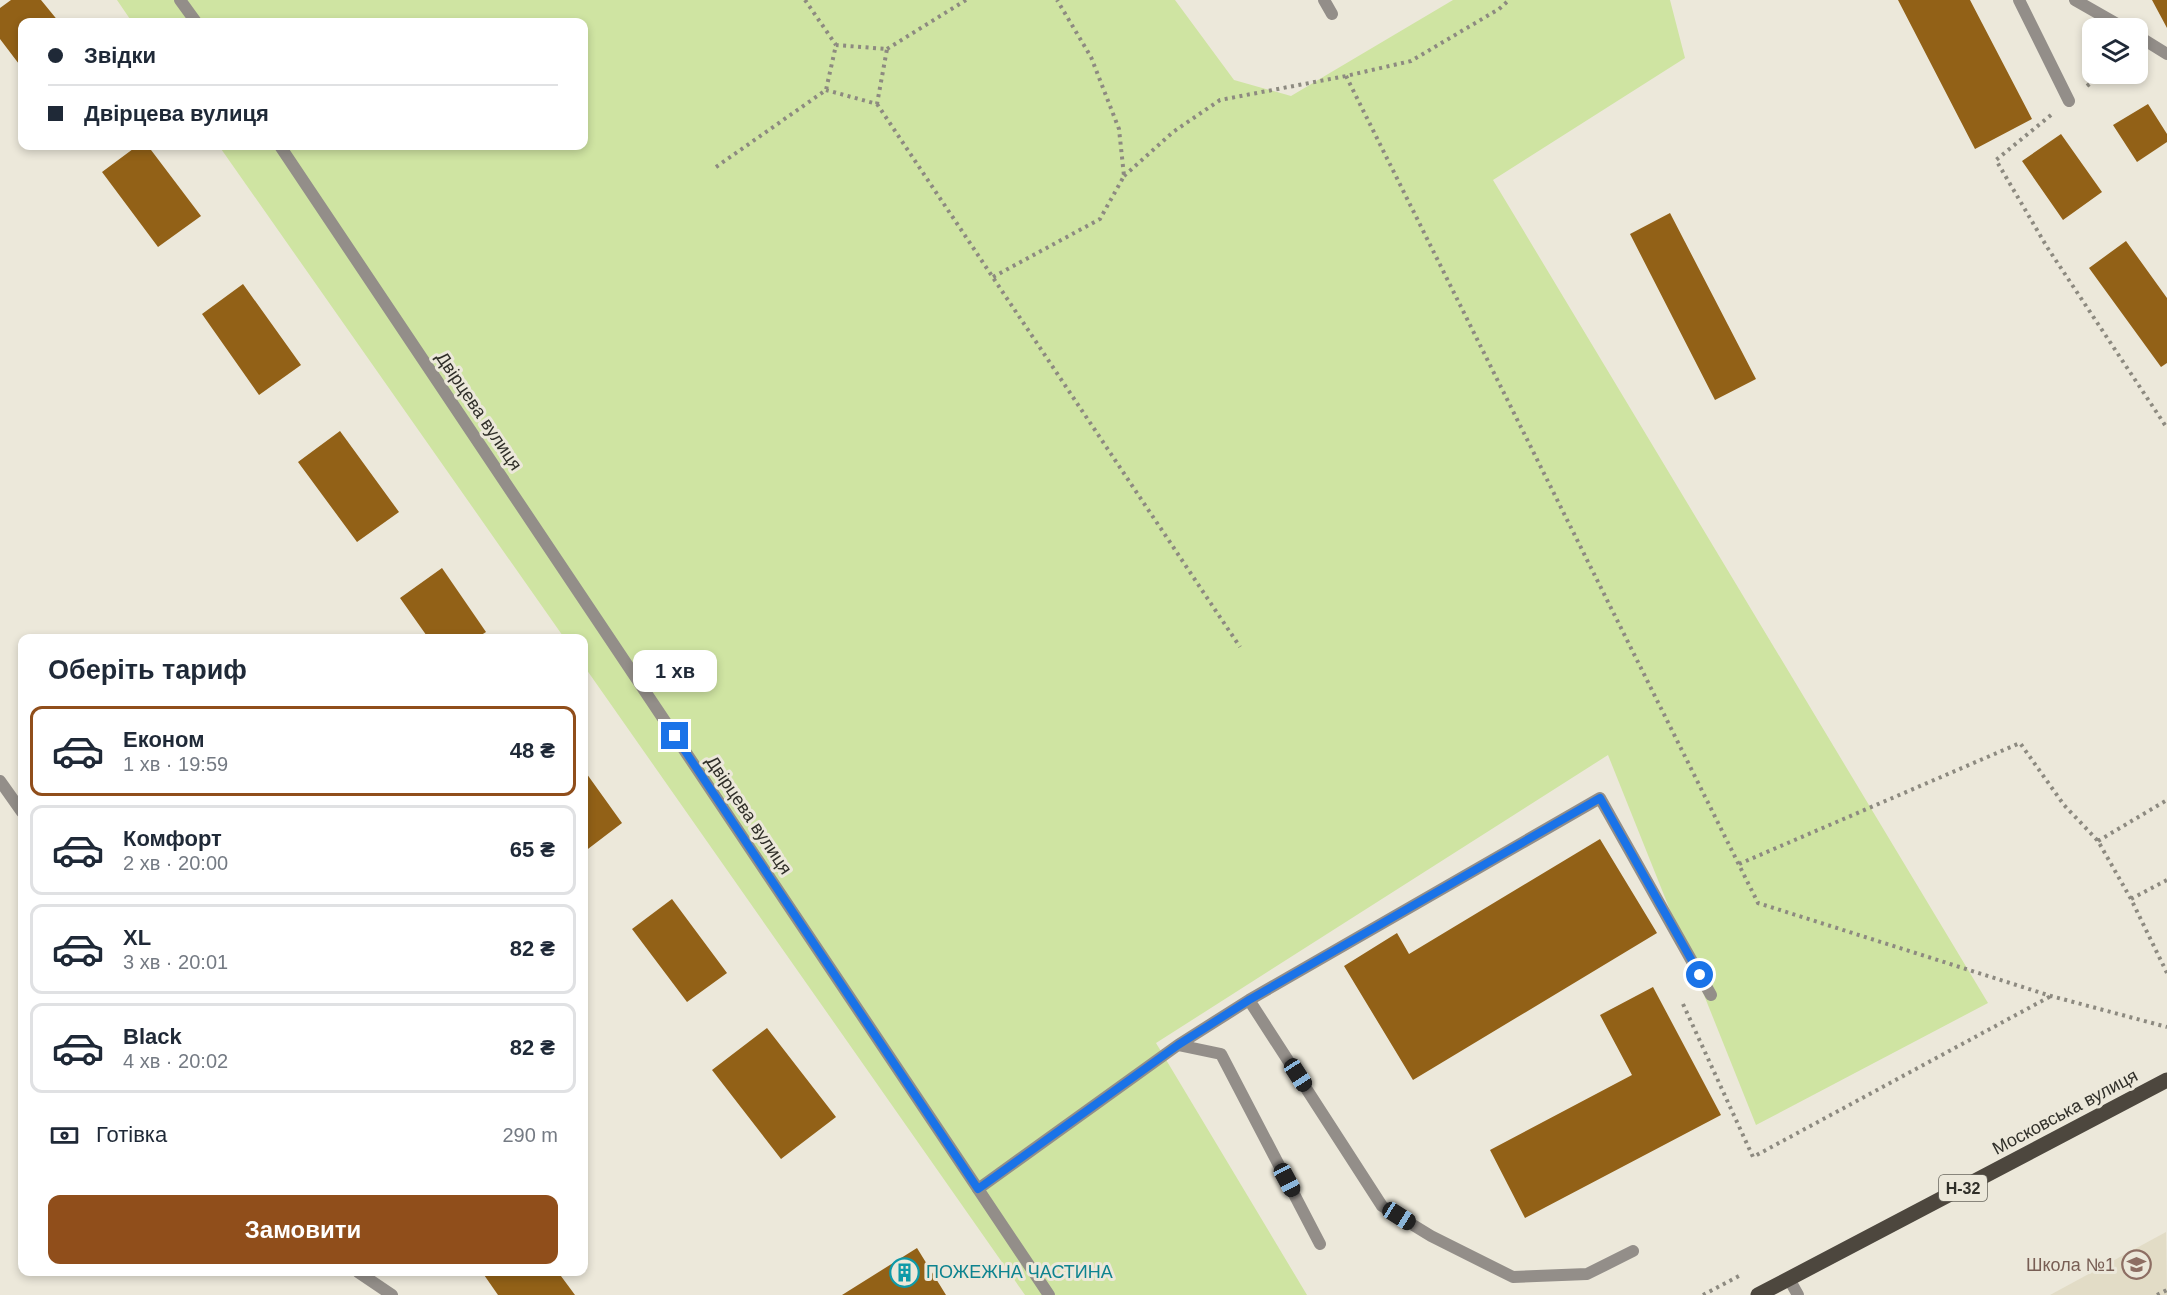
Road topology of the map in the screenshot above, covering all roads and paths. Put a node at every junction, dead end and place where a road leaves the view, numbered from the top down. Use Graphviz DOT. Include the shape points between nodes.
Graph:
graph roads {
  1 [pos="180,0"];
  2 [pos="805,0"];
  3 [pos="966,0"];
  4 [pos="1057,0"];
  5 [pos="1324,0"];
  6 [pos="1509,0"];
  7 [pos="2019,0"];
  8 [pos="2075,0"];
  9 [pos="1332,14"];
  10 [pos="193,18"];
  11 [pos="2106,18"];
  12 [pos="2148,42"];
  13 [pos="836,45"];
  14 [pos="887,49"];
  15 [pos="2167,54"];
  16 [pos="1346,76"];
  17 [pos="2090,84"];
  18 [pos="826,90"];
  19 [pos="2069,101"];
  20 [pos="877,104"];
  21 [pos="283,150"];
  22 [pos="716,167"];
  23 [pos="1124,176"];
  24 [pos="993,277"];
  25 [pos="2167,428"];
  26 [pos="1240,647"];
  27 [pos="0,781"];
  28 [pos="2167,801"];
  29 [pos="18,806"];
  30 [pos="2098,841"];
  31 [pos="1739,864"];
  32 [pos="2167,880"];
  33 [pos="2131,899"];
  34 [pos="2167,973"];
  35 [pos="1712,995"];
  36 [pos="2051,996"];
  37 [pos="1249,1000"];
  38 [pos="1683,1004"];
  39 [pos="2167,1027"];
  40 [pos="1178,1045"];
  41 [pos="2167,1080"];
  42 [pos="978,1189"];
  43 [pos="1320,1244"];
  44 [pos="1633,1251"];
  45 [pos="364,1276"];
  46 [pos="1789,1279"];
  47 [pos="2167,1290"];
  48 [pos="392,1295"];
  49 [pos="1049,1295"];
  50 [pos="1758,1295"];
  51 [pos="1798,1295"];
  52 [pos="2157,1295"];
  1 -- 10 [label="street"];
  2 -- 13 [label="path"];
  3 -- 14 [label="path"];
  4 -- 23 [label="path" via="1091,57 1115,118"];
  5 -- 9 [label="street"];
  6 -- 16 [label="path" via="1411,61"];
  7 -- 19 [label="street"];
  8 -- 11 [label="street"];
  12 -- 15 [label="street"];
  13 -- 14 [label="path"];
  13 -- 18 [label="path"];
  14 -- 20 [label="path"];
  16 -- 23 [label="path" via="1220,100 1173,132"];
  16 -- 31 [label="path"];
  17 -- 19 [label="path"];
  18 -- 20 [label="path"];
  18 -- 22 [label="path"];
  19 -- 25 [label="path" via="1996,160 2047,247"];
  20 -- 24 [label="path"];
  21 -- 42 [label="street, Двірцева вулиця"];
  23 -- 24 [label="path" via="1100,219"];
  24 -- 26 [label="path"];
  27 -- 29 [label="street"];
  28 -- 30 [label="path"];
  30 -- 31 [label="path" via="2064,805 2020,743"];
  30 -- 33 [label="path"];
  31 -- 36 [label="path" via="1758,903"];
  32 -- 33 [label="path"];
  33 -- 34 [label="path"];
  35 -- 37 [label="street" via="1600,798"];
  36 -- 38 [label="path" via="1753,1157"];
  36 -- 39 [label="path"];
  37 -- 40 [label="street"];
  37 -- 44 [label="street" via="1382,1206 1513,1278 1587,1274"];
  40 -- 42 [label="street"];
  40 -- 43 [label="street" via="1221,1054"];
  41 -- 46 [label="main road, Московська вулиця / Н-32"];
  42 -- 49 [label="street, Двірцева вулиця"];
  45 -- 48 [label="street"];
  46 -- 50 [label="main road, Московська вулиця / Н-32"];
  46 -- 51 [label="street"];
  47 -- 52 [label="path"];
}
